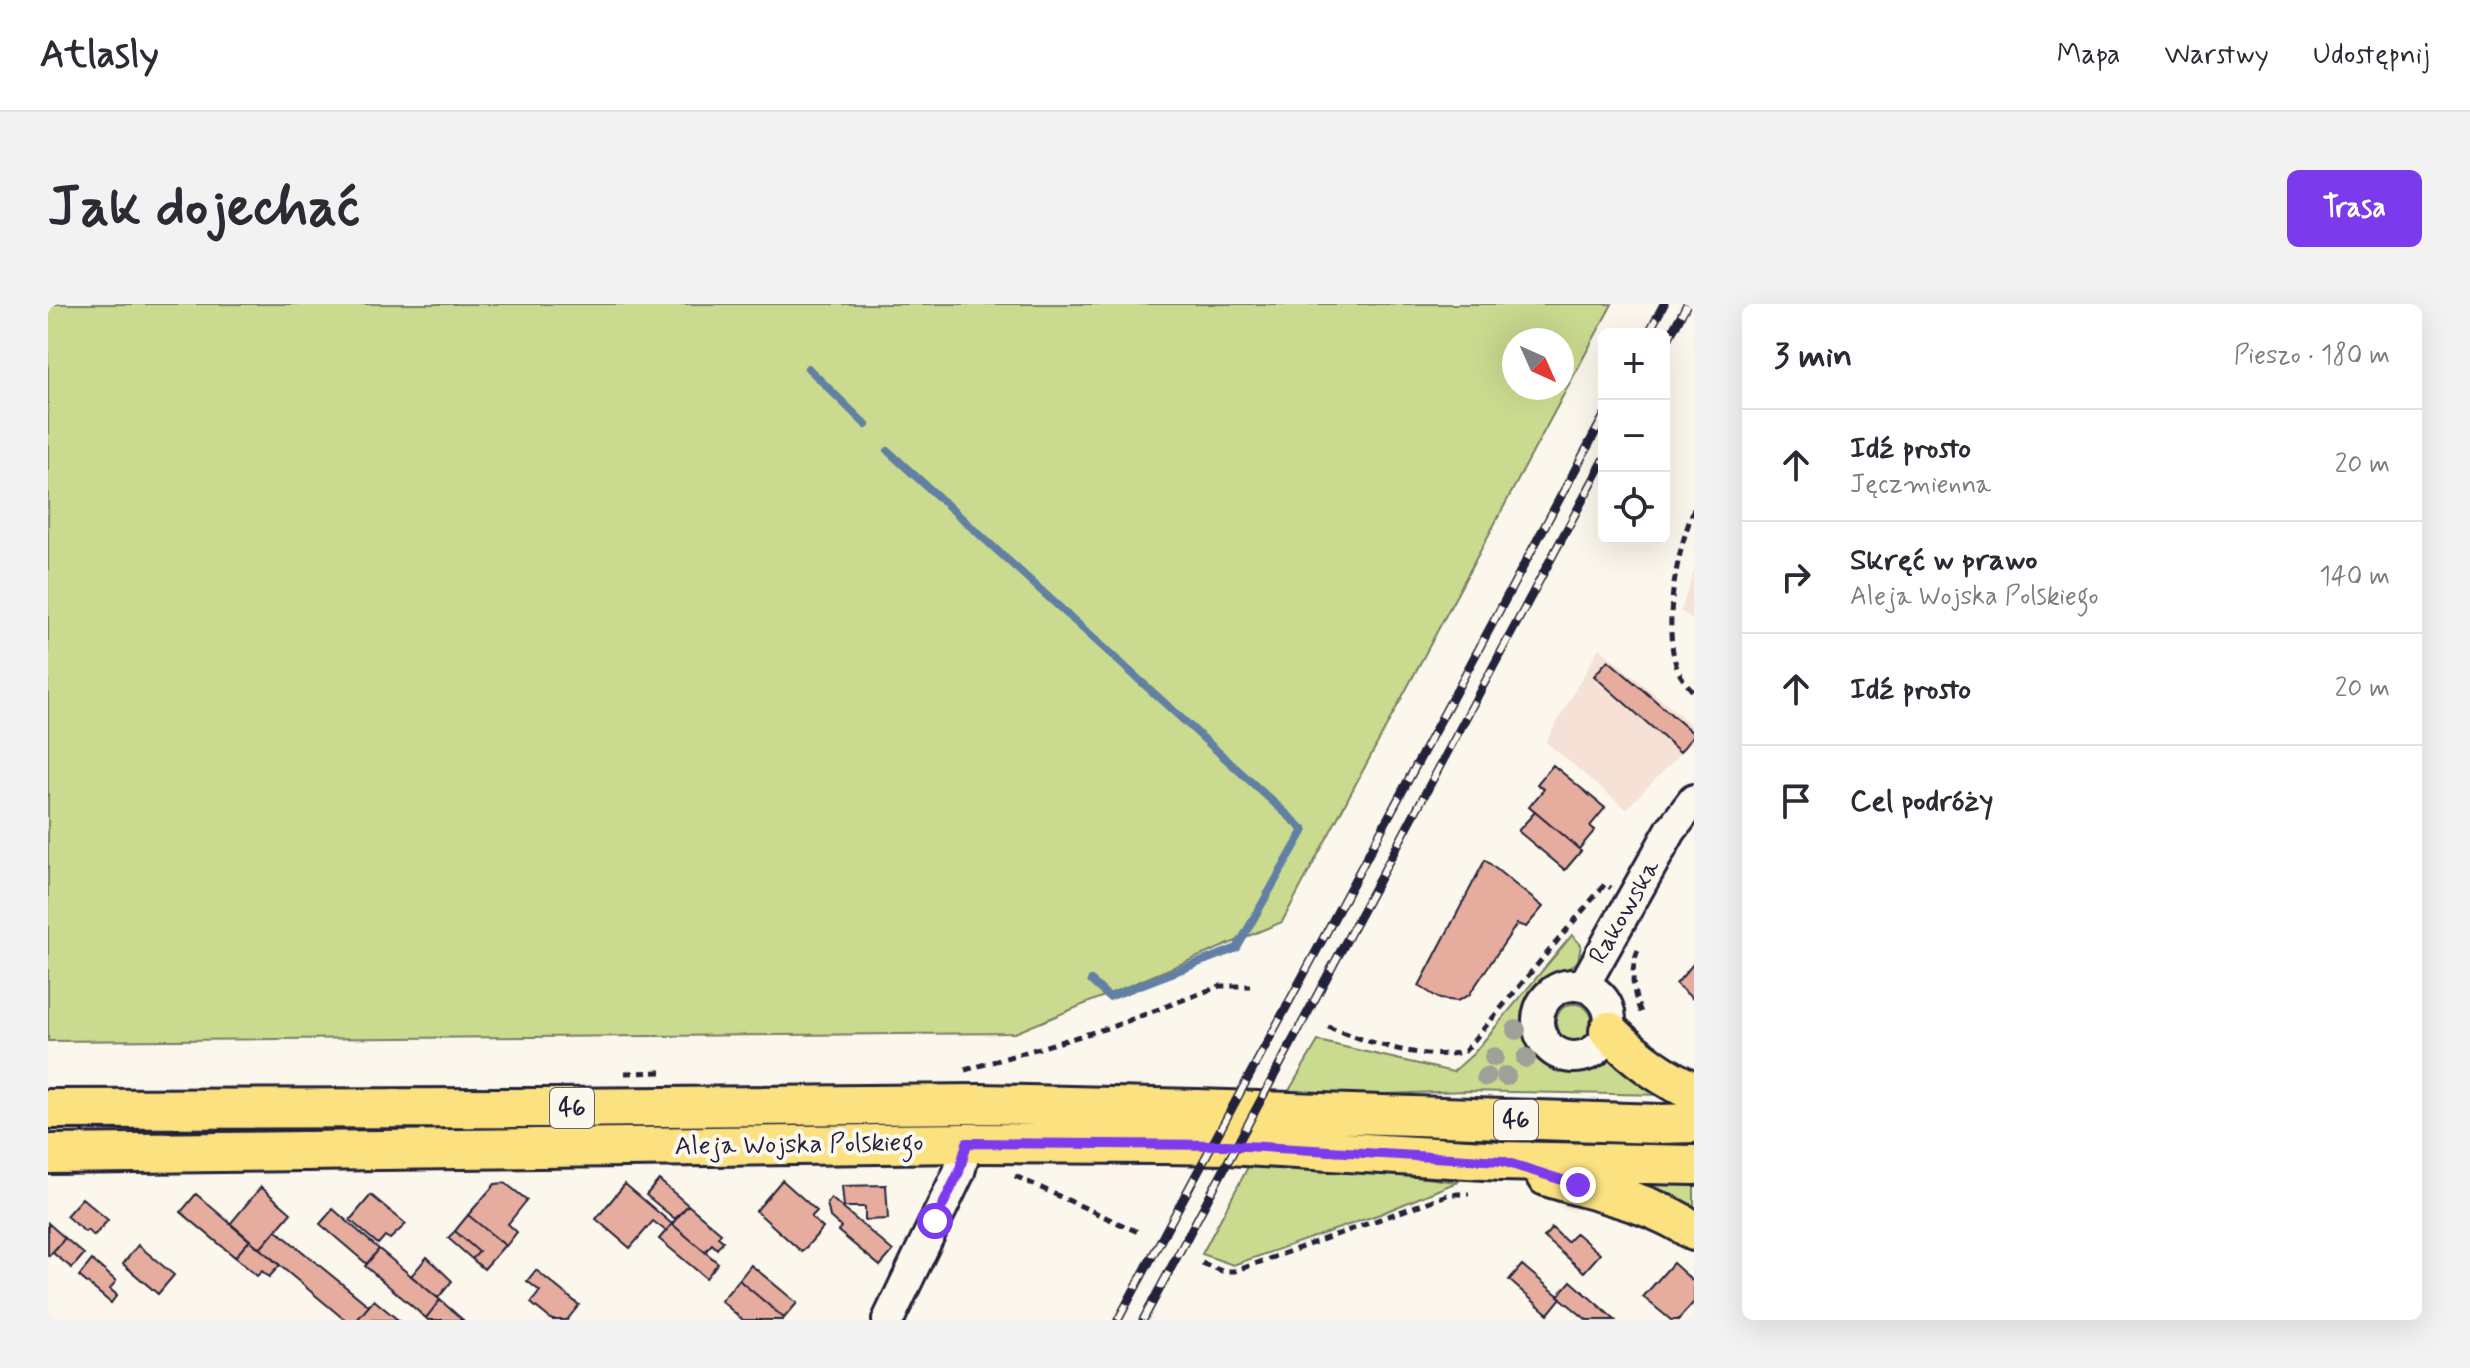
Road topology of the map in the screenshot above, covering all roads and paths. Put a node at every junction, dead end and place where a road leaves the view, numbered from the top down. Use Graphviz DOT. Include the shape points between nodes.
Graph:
graph roads {
  1 [pos="1694,509"];
  2 [pos="1694,693"];
  3 [pos="1694,800"];
  4 [pos="1632,899"];
  5 [pos="1640,947"];
  6 [pos="1584,985"];
  7 [pos="1250,986"];
  8 [pos="1328,1027"];
  9 [pos="1649,1027"];
  10 [pos="1609,1031"];
  11 [pos="667,1072"];
  12 [pos="960,1072"];
  13 [pos="621,1073"];
  14 [pos="1694,1091"];
  15 [pos="48,1109"];
  16 [pos="1694,1123"];
  17 [pos="967,1143"];
  18 [pos="48,1154"];
  19 [pos="1502,1161"];
  20 [pos="1694,1165"];
  21 [pos="1010,1175"];
  22 [pos="1450,1194"];
  23 [pos="1694,1231"];
  24 [pos="1138,1232"];
  25 [pos="1202,1263"];
  26 [pos="888,1320"];
  1 -- 2 [label="path" via="1674,583 1670,622 1677,669"];
  3 -- 4 [label="street, Rakowska"];
  4 -- 6 [label="street, Rakowska"];
  4 -- 8 [label="path" via="1605,884 1465,1051 1449,1056 1407,1049"];
  5 -- 9 [label="path" via="1633,991"];
  6 -- 10 [label="street" via="1606,1003"];
  6 -- 10 [label="street" via="1560,987 1542,1003 1542,1038 1560,1054 1584,1056 1604,1042"];
  7 -- 12 [label="path" via="1220,986 1114,1026"];
  10 -- 14 [label="main road" via="1645,1064"];
  11 -- 13 [label="path"];
  15 -- 16 [label="main road, Aleja Wojska Polskiego / 46" via="980,1104"];
  17 -- 18 [label="main road, Aleja Wojska Polskiego / 46"];
  17 -- 19 [label="main road, Aleja Wojska Polskiego / 46" via="1228,1145"];
  17 -- 26 [label="street" via="959,1172"];
  19 -- 20 [label="main road, Aleja Wojska Polskiego / 46"];
  19 -- 23 [label="main road" via="1606,1193"];
  21 -- 24 [label="path"];
  22 -- 25 [label="path" via="1235,1271"];
}
